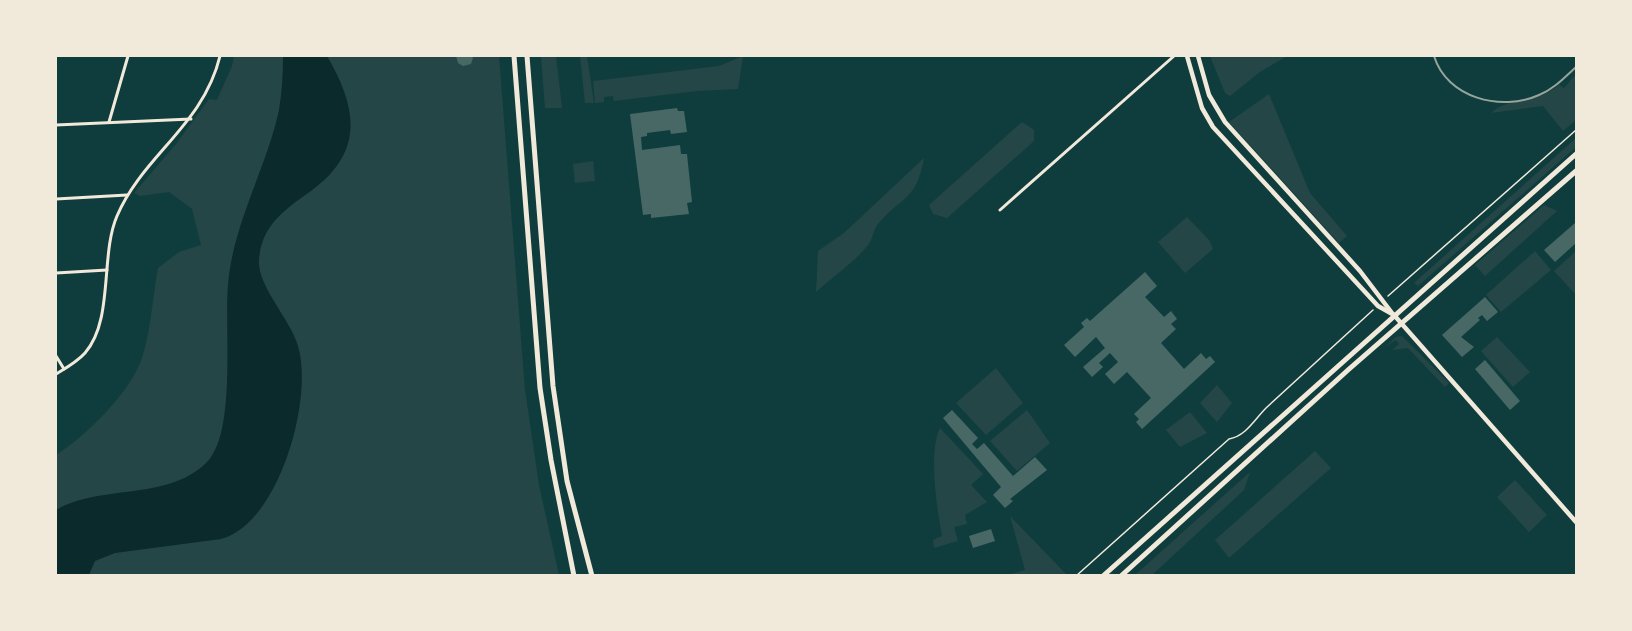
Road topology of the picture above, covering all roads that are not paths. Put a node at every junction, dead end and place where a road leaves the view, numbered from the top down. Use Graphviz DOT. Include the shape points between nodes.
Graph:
graph roads {
  1 [pos="128,56"];
  2 [pos="220,56"];
  3 [pos="514,56"];
  4 [pos="527,56"];
  5 [pos="1174,56"];
  6 [pos="1187,56"];
  7 [pos="1198,56"];
  8 [pos="1219,114"];
  9 [pos="191,119"];
  10 [pos="109,122"];
  11 [pos="1209,122"];
  12 [pos="56,125"];
  13 [pos="533,132"];
  14 [pos="520,134"];
  15 [pos="1576,154"];
  16 [pos="1576,171"];
  17 [pos="127,195"];
  18 [pos="56,199"];
  19 [pos="1000,210"];
  20 [pos="106,270"];
  21 [pos="56,273"];
  22 [pos="1394,315"];
  23 [pos="1401,323"];
  24 [pos="56,356"];
  25 [pos="63,369"];
  26 [pos="56,374"];
  27 [pos="560,437"];
  28 [pos="547,439"];
  29 [pos="1576,522"];
  30 [pos="574,576"];
  31 [pos="592,576"];
  32 [pos="1103,576"];
  33 [pos="1122,576"];
  1 -- 10 [label="street"];
  2 -- 9 [label="street" via="208,90"];
  3 -- 14 [label="main road"];
  4 -- 13 [label="main road"];
  5 -- 19 [label="street"];
  6 -- 11 [label="street"];
  7 -- 8 [label="street"];
  8 -- 11 [label="street"];
  8 -- 22 [label="street" via="1378,292"];
  9 -- 10 [label="street"];
  9 -- 17 [label="street"];
  10 -- 12 [label="street"];
  11 -- 22 [label="street" via="1370,298"];
  13 -- 14 [label="main road"];
  13 -- 27 [label="main road"];
  14 -- 28 [label="main road"];
  15 -- 22 [label="main road"];
  16 -- 23 [label="main road"];
  17 -- 18 [label="street"];
  17 -- 20 [label="street" via="112,231"];
  20 -- 21 [label="street"];
  20 -- 25 [label="street" via="95,335 86,352"];
  22 -- 23 [label="street"];
  22 -- 32 [label="main road"];
  23 -- 29 [label="street"];
  23 -- 33 [label="main road"];
  24 -- 25 [label="street"];
  25 -- 26 [label="street"];
  27 -- 28 [label="main road"];
  27 -- 31 [label="main road" via="574,514"];
  28 -- 30 [label="main road"];
}
